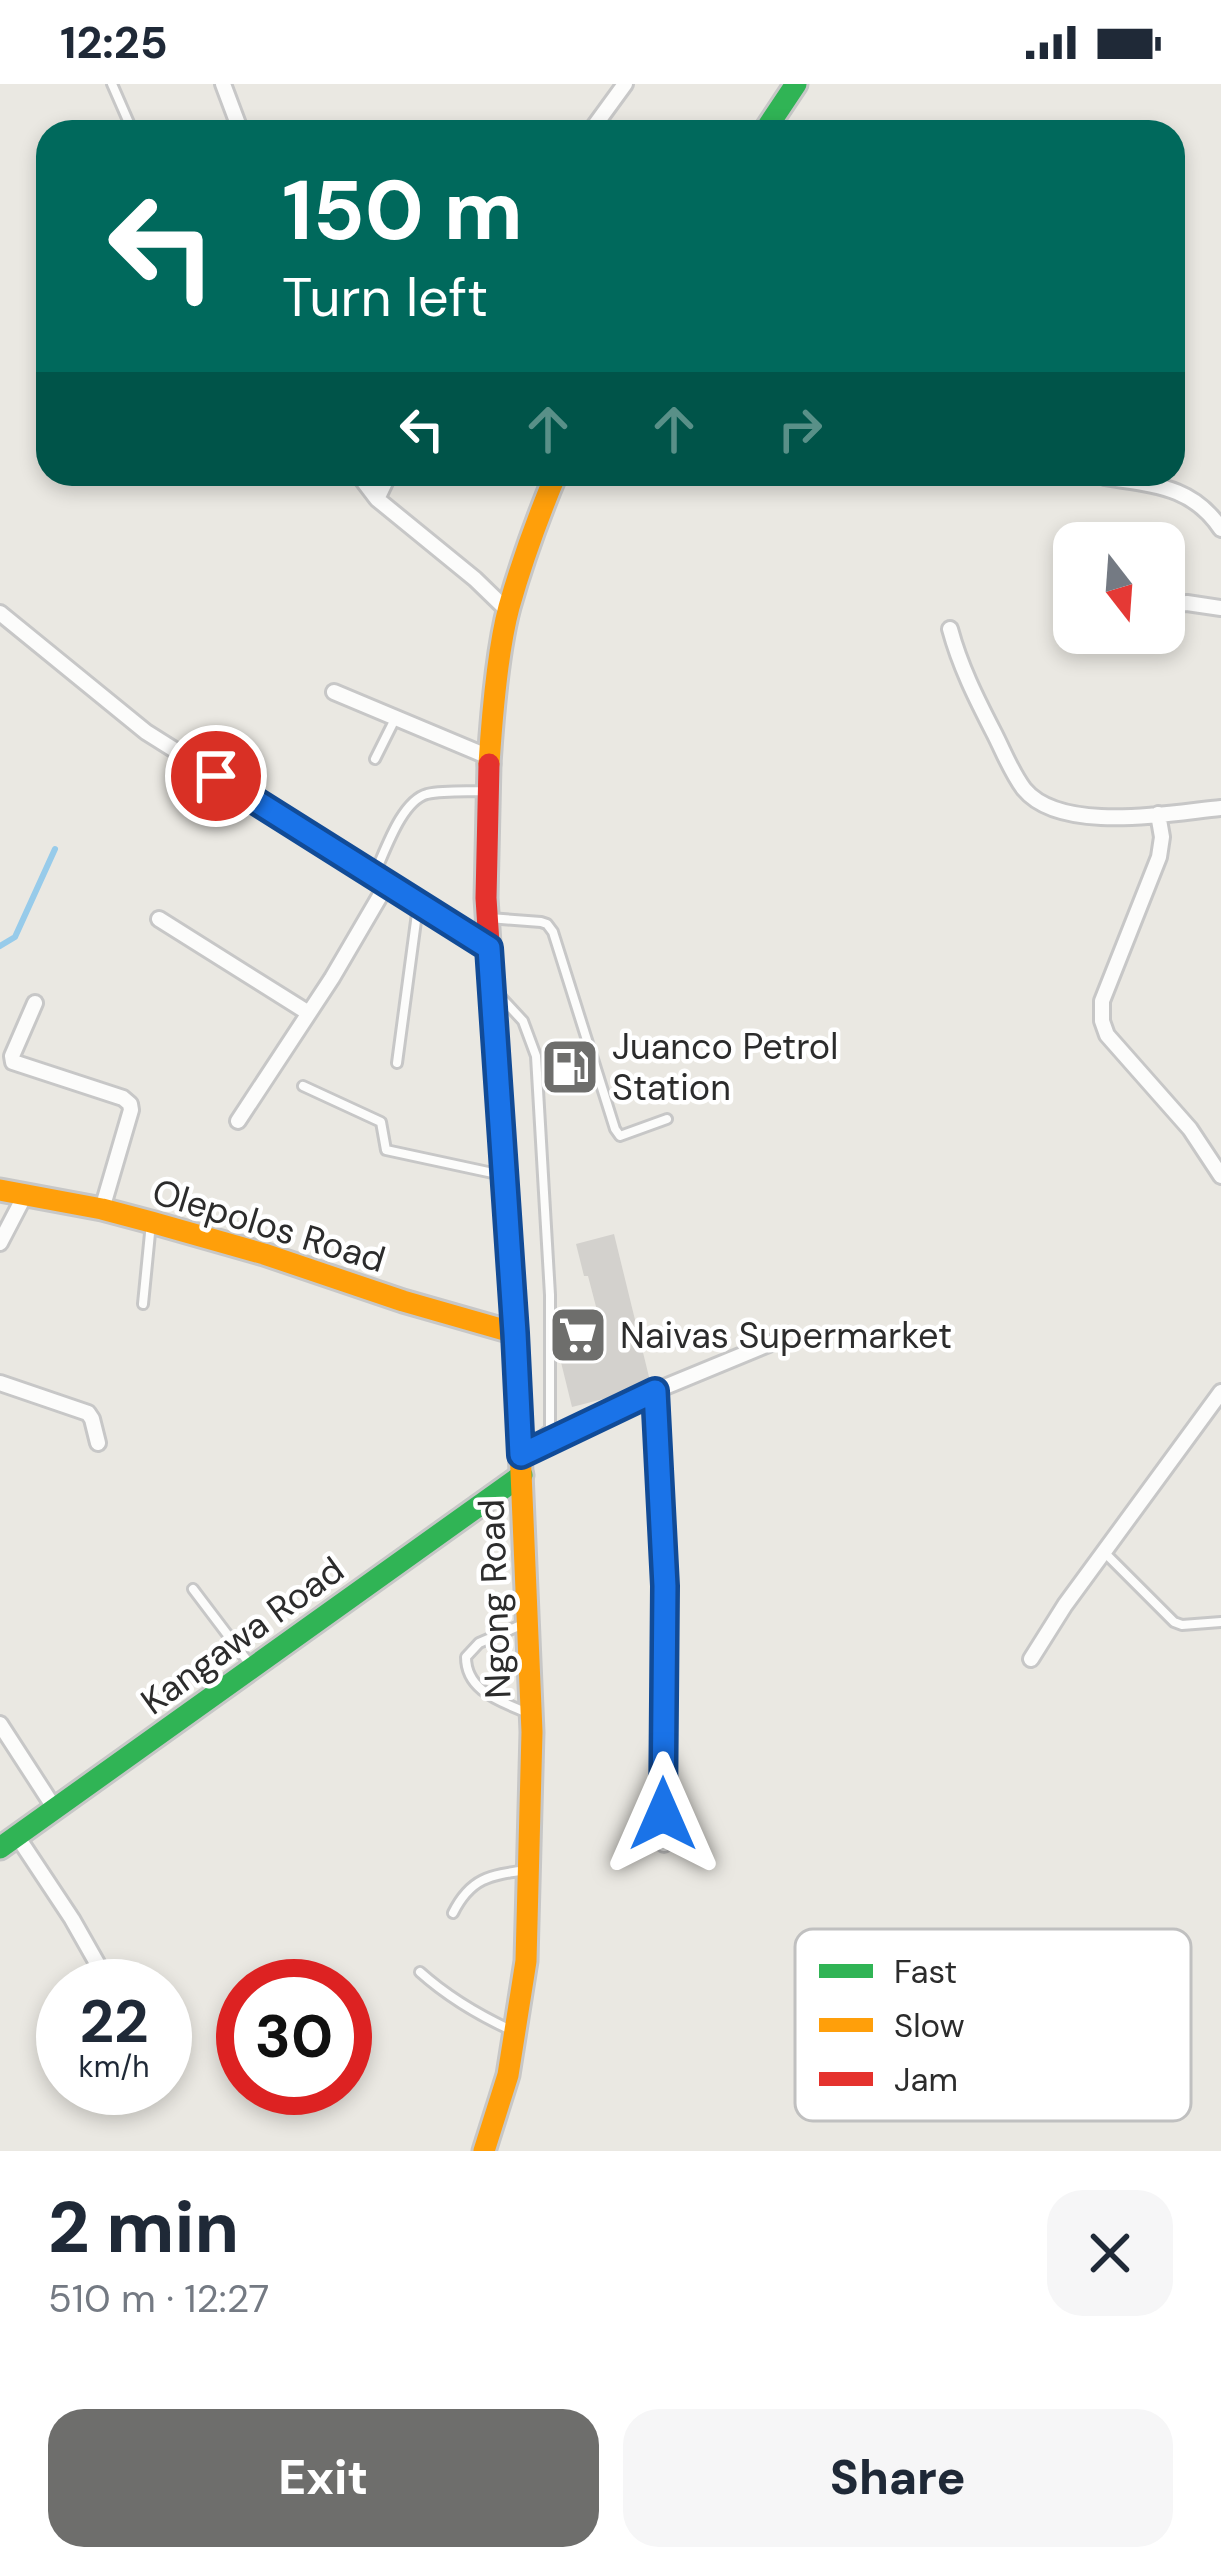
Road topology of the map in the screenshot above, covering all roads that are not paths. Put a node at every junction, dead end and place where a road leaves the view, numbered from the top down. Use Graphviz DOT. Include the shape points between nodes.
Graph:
graph roads {
  1 [pos="112,84"];
  2 [pos="223,84"];
  3 [pos="625,84"];
  4 [pos="796,84"];
  5 [pos="128,120"];
  6 [pos="236,120"];
  7 [pos="599,120"];
  8 [pos="772,120"];
  9 [pos="365,486"];
  10 [pos="383,486"];
  11 [pos="551,486"];
  12 [pos="1162,486"];
  13 [pos="377,499"];
  14 [pos="1221,529"];
  15 [pos="1185,603"];
  16 [pos="1221,608"];
  17 [pos="508,610"];
  18 [pos="0,613"];
  19 [pos="950,629"];
  20 [pos="334,692"];
  21 [pos="395,718"];
  22 [pos="489,757"];
  23 [pos="375,759"];
  24 [pos="488,791"];
  25 [pos="1221,808"];
  26 [pos="1158,814"];
  27 [pos="380,880"];
  28 [pos="418,904"];
  29 [pos="487,918"];
  30 [pos="159,919"];
  31 [pos="489,948"];
  32 [pos="491,987"];
  33 [pos="35,1003"];
  34 [pos="307,1012"];
  35 [pos="397,1063"];
  36 [pos="303,1086"];
  37 [pos="667,1119"];
  38 [pos="238,1121"];
  39 [pos="504,1175"];
  40 [pos="1221,1176"];
  41 [pos="0,1190"];
  42 [pos="25,1195"];
  43 [pos="102,1209"];
  44 [pos="151,1222"];
  45 [pos="0,1244"];
  46 [pos="143,1304"];
  47 [pos="515,1333"];
  48 [pos="776,1341"];
  49 [pos="0,1383"];
  50 [pos="655,1391"];
  51 [pos="1221,1392"];
  52 [pos="98,1443"];
  53 [pos="521,1465"];
  54 [pos="1104,1552"];
  55 [pos="193,1589"];
  56 [pos="528,1622"];
  57 [pos="1221,1622"];
  58 [pos="1031,1659"];
  59 [pos="253,1668"];
  60 [pos="532,1714"];
  61 [pos="0,1724"];
  62 [pos="55,1810"];
  63 [pos="9,1842"];
  64 [pos="664,1844"];
  65 [pos="529,1870"];
  66 [pos="453,1913"];
  67 [pos="95,1959"];
  68 [pos="420,1972"];
  69 [pos="515,2032"];
  70 [pos="484,2151"];
  1 -- 5 [label="lane"];
  2 -- 6 [label="street"];
  3 -- 7 [label="street"];
  4 -- 8 [label="main road"];
  9 -- 13 [label="street"];
  10 -- 13 [label="street"];
  11 -- 17 [label="main road, Ngong Road"];
  12 -- 14 [label="street" via="1199,502"];
  13 -- 17 [label="street"];
  15 -- 16 [label="street"];
  17 -- 22 [label="main road, Ngong Road"];
  18 -- 27 [label="street" via="146,732"];
  19 -- 26 [label="street" via="1011,766 1037,800 1085,816"];
  20 -- 21 [label="street"];
  21 -- 22 [label="street"];
  21 -- 23 [label="lane"];
  22 -- 24 [label="main road, Ngong Road"];
  24 -- 27 [label="lane" via="414,800"];
  24 -- 29 [label="main road, Ngong Road"];
  25 -- 26 [label="street"];
  26 -- 40 [label="street" via="1159,857 1102,1001 1102,1022"];
  27 -- 28 [label="street"];
  27 -- 34 [label="street"];
  28 -- 31 [label="street"];
  28 -- 35 [label="lane"];
  29 -- 31 [label="main road, Ngong Road"];
  29 -- 37 [label="lane" via="541,922 553,932 620,1136"];
  30 -- 34 [label="street"];
  31 -- 32 [label="main road, Ngong Road"];
  32 -- 39 [label="main road, Ngong Road"];
  32 -- 53 [label="lane" via="523,1021 536,1056 550,1429"];
  33 -- 43 [label="street" via="13,1062 130,1104"];
  34 -- 38 [label="street"];
  36 -- 39 [label="lane" via="381,1122 386,1150"];
  39 -- 47 [label="main road, Ngong Road"];
  41 -- 42 [label="main road, Olepolos Road"];
  42 -- 43 [label="main road, Olepolos Road"];
  42 -- 45 [label="street"];
  43 -- 44 [label="main road, Olepolos Road"];
  44 -- 46 [label="lane"];
  44 -- 47 [label="main road, Olepolos Road"];
  47 -- 53 [label="main road, Ngong Road"];
  48 -- 50 [label="street"];
  49 -- 52 [label="street" via="88,1413"];
  50 -- 53 [label="street"];
  50 -- 64 [label="street" via="665,1586"];
  51 -- 54 [label="street"];
  53 -- 56 [label="main road, Ngong Road"];
  53 -- 59 [label="main road, Kangawa Road"];
  54 -- 57 [label="lane" via="1174,1622"];
  54 -- 58 [label="street"];
  55 -- 59 [label="lane"];
  56 -- 60 [label="main road, Ngong Road"];
  56 -- 60 [label="lane" via="478,1642 466,1671 490,1696"];
  59 -- 62 [label="main road, Kangawa Road"];
  60 -- 65 [label="main road, Ngong Road"];
  61 -- 62 [label="street"];
  62 -- 63 [label="main road, Kangawa Road"];
  63 -- 67 [label="street"];
  65 -- 66 [label="lane" via="489,1876"];
  65 -- 69 [label="main road, Ngong Road"];
  68 -- 69 [label="lane"];
  69 -- 70 [label="main road, Ngong Road"];
}
